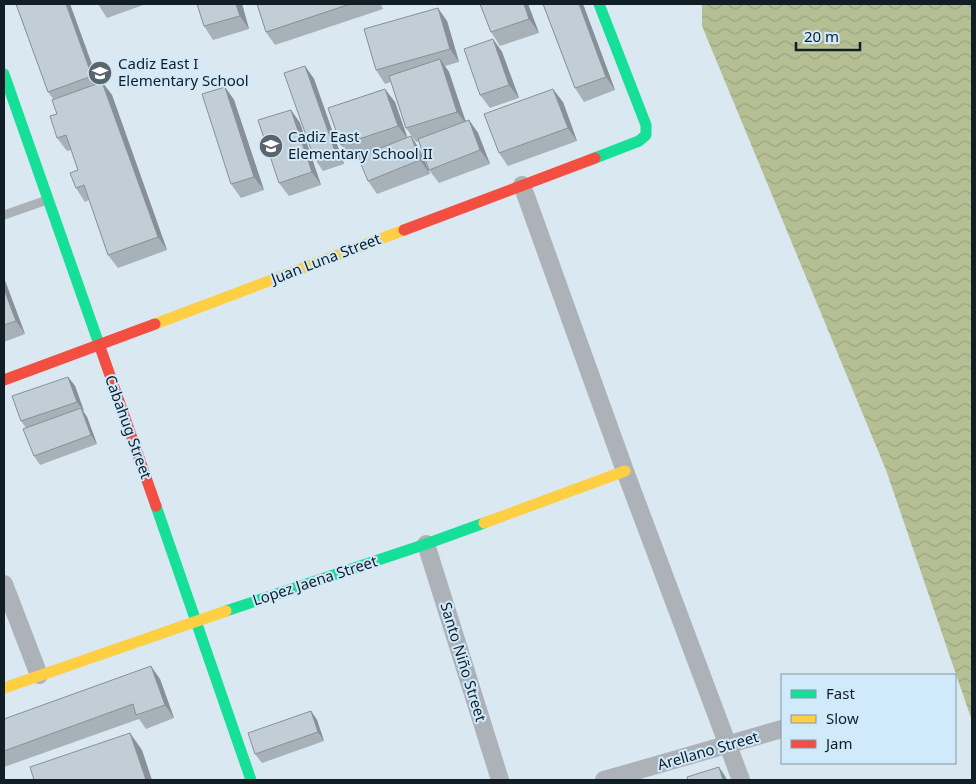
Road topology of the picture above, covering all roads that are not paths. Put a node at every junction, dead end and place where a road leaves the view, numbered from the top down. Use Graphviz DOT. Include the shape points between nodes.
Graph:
graph roads {
  1 [pos="599,4"];
  2 [pos="4,74"];
  3 [pos="522,185"];
  4 [pos="48,200"];
  5 [pos="4,215"];
  6 [pos="98,346"];
  7 [pos="4,380"];
  8 [pos="625,471"];
  9 [pos="426,544"];
  10 [pos="4,584"];
  11 [pos="198,620"];
  12 [pos="39,676"];
  13 [pos="4,688"];
  14 [pos="781,728"];
  15 [pos="728,746"];
  16 [pos="251,780"];
  17 [pos="500,780"];
  18 [pos="604,780"];
  19 [pos="741,780"];
  1 -- 3 [label="street, Juan Luna Street" via="646,125 646,135 639,141"];
  2 -- 4 [label="street, Cabahug Street"];
  3 -- 6 [label="street, Juan Luna Street"];
  3 -- 8 [label="street"];
  4 -- 5 [label="lane"];
  4 -- 6 [label="street, Cabahug Street"];
  6 -- 7 [label="street, Juan Luna Street"];
  6 -- 11 [label="street, Cabahug Street"];
  8 -- 9 [label="street, Lopez Jaena Street"];
  8 -- 15 [label="street"];
  9 -- 11 [label="street, Lopez Jaena Street"];
  9 -- 17 [label="street, Santo Niño Street"];
  10 -- 12 [label="street"];
  11 -- 12 [label="street, Lopez Jaena Street"];
  11 -- 16 [label="street, Cabahug Street"];
  12 -- 13 [label="street, Lopez Jaena Street"];
  14 -- 15 [label="street, Arellano Street"];
  15 -- 18 [label="street, Arellano Street"];
  15 -- 19 [label="street"];
}
